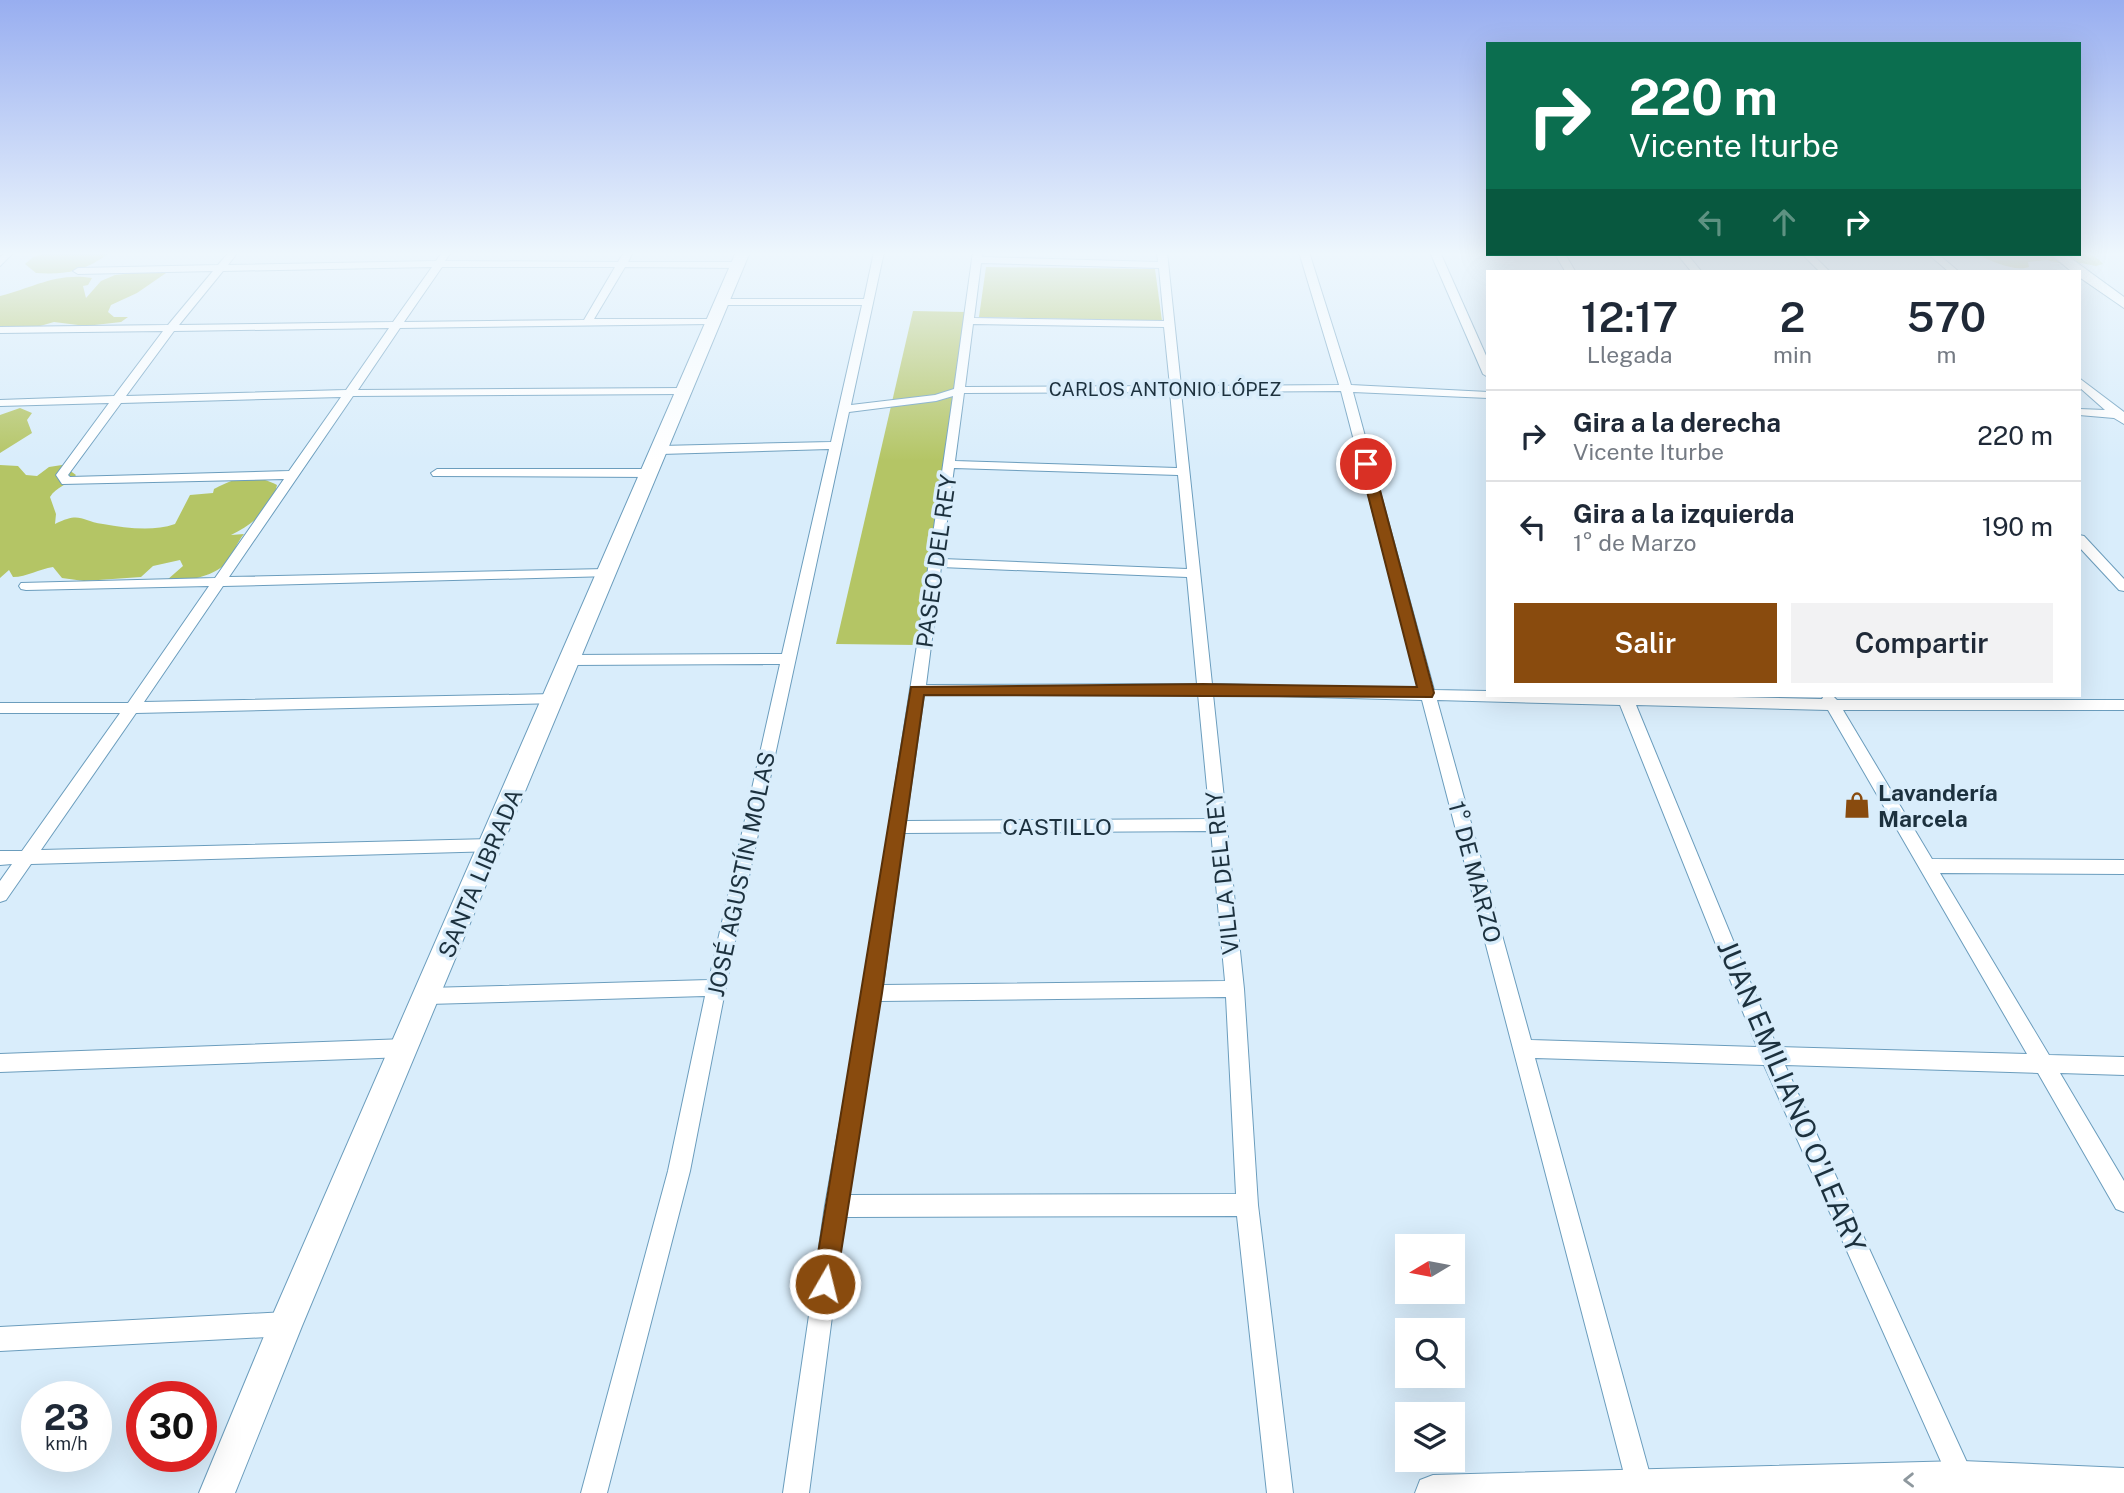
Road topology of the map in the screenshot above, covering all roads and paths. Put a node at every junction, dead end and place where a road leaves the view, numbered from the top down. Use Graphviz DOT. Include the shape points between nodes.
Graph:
graph roads {
  1 [pos="971,321"];
  2 [pos="176,322"];
  3 [pos="398,322"];
  4 [pos="556,322"];
  5 [pos="713,322"];
  6 [pos="864,322"];
  7 [pos="1016,322"];
  8 [pos="1326,322"];
  9 [pos="1465,322"];
  10 [pos="1170,324"];
  11 [pos="396,325"];
  12 [pos="170,329"];
  13 [pos="0,330"];
  14 [pos="1486,369"];
  15 [pos="2081,383"];
  16 [pos="1346,388"];
  17 [pos="961,390"];
  18 [pos="1176,390"];
  19 [pos="684,391"];
  20 [pos="350,393"];
  21 [pos="1486,395"];
  22 [pos="117,400"];
  23 [pos="0,403"];
  24 [pos="844,410"];
  25 [pos="2081,412"];
  26 [pos="2122,417"];
  27 [pos="836,445"];
  28 [pos="661,450"];
  29 [pos="950,464"];
  30 [pos="1184,472"];
  31 [pos="437,473"];
  32 [pos="650,473"];
  33 [pos="293,475"];
  34 [pos="2081,541"];
  35 [pos="934,563"];
  36 [pos="606,573"];
  37 [pos="1194,573"];
  38 [pos="219,580"];
  39 [pos="26,586"];
  40 [pos="2124,587"];
  41 [pos="788,659"];
  42 [pos="570,660"];
  43 [pos="1203,689"];
  44 [pos="917,690"];
  45 [pos="1426,693"];
  46 [pos="1486,695"];
  47 [pos="1585,697"];
  48 [pos="1625,698"];
  49 [pos="554,699"];
  50 [pos="1830,700"];
  51 [pos="2035,700"];
  52 [pos="2124,705"];
  53 [pos="0,708"];
  54 [pos="132,708"];
  55 [pos="1217,825"];
  56 [pos="897,827"];
  57 [pos="491,846"];
  58 [pos="26,857"];
  59 [pos="0,858"];
  60 [pos="1927,866"];
  61 [pos="2124,867"];
  62 [pos="0,894"];
  63 [pos="717,988"];
  64 [pos="1235,989"];
  65 [pos="872,993"];
  66 [pos="428,996"];
  67 [pos="406,1048"];
  68 [pos="1524,1049"];
  69 [pos="1770,1055"];
  70 [pos="0,1063"];
  71 [pos="2043,1065"];
  72 [pos="2124,1066"];
  73 [pos="2124,1201"];
  74 [pos="1247,1205"];
  75 [pos="836,1206"];
  76 [pos="286,1324"];
  77 [pos="0,1339"];
  78 [pos="1965,1486"];
  79 [pos="2124,1486"];
  80 [pos="1642,1490"];
  81 [pos="217,1493"];
  82 [pos="594,1493"];
  83 [pos="796,1493"];
  84 [pos="1280,1493"];
  85 [pos="1433,1493"];
  1 -- 17 [label="street, PASEO DEL REY"];
  2 -- 12 [label="street"];
  3 -- 11 [label="street"];
  4 -- 11 [label="street"];
  5 -- 19 [label="street, SANTA LIBRADA"];
  6 -- 24 [label="street, JOSÉ AGUSTÍN MOLAS"];
  7 -- 10 [label="street"];
  8 -- 16 [label="street, 1° DE MARZO"];
  9 -- 14 [label="street"];
  10 -- 18 [label="street, VILLA DEL REY"];
  11 -- 12 [label="street"];
  11 -- 20 [label="street"];
  12 -- 13 [label="street"];
  12 -- 22 [label="street"];
  15 -- 26 [label="street"];
  16 -- 18 [label="street, CARLOS ANTONIO LÓPEZ"];
  16 -- 21 [label="street, CARLOS ANTONIO LÓPEZ"];
  16 -- 45 [label="street, 1° DE MARZO"];
  17 -- 18 [label="street, CARLOS ANTONIO LÓPEZ"];
  17 -- 24 [label="street, CARLOS ANTONIO LÓPEZ" via="936,398"];
  17 -- 29 [label="street, PASEO DEL REY"];
  18 -- 30 [label="street, VILLA DEL REY"];
  19 -- 20 [label="street"];
  19 -- 28 [label="street, SANTA LIBRADA"];
  20 -- 22 [label="street"];
  20 -- 33 [label="street"];
  22 -- 23 [label="street"];
  22 -- 33 [label="street" via="62,475 66,481"];
  24 -- 27 [label="street, JOSÉ AGUSTÍN MOLAS"];
  25 -- 26 [label="street"];
  27 -- 28 [label="street"];
  27 -- 41 [label="street, JOSÉ AGUSTÍN MOLAS"];
  28 -- 32 [label="street, SANTA LIBRADA"];
  29 -- 30 [label="street"];
  29 -- 35 [label="street, PASEO DEL REY"];
  30 -- 37 [label="street, VILLA DEL REY"];
  31 -- 32 [label="street"];
  32 -- 36 [label="street, SANTA LIBRADA"];
  33 -- 38 [label="street"];
  34 -- 40 [label="street"];
  35 -- 37 [label="street"];
  35 -- 44 [label="street, PASEO DEL REY"];
  36 -- 38 [label="street"];
  36 -- 42 [label="street, SANTA LIBRADA"];
  37 -- 43 [label="street, VILLA DEL REY"];
  38 -- 39 [label="street"];
  38 -- 54 [label="street"];
  41 -- 42 [label="street"];
  41 -- 63 [label="street, JOSÉ AGUSTÍN MOLAS"];
  42 -- 49 [label="street, SANTA LIBRADA"];
  43 -- 44 [label="street"];
  43 -- 45 [label="street"];
  43 -- 55 [label="street, VILLA DEL REY"];
  44 -- 56 [label="street, PASEO DEL REY"];
  45 -- 46 [label="street"];
  45 -- 68 [label="street, 1° DE MARZO"];
  47 -- 48 [label="street"];
  48 -- 50 [label="street"];
  48 -- 69 [label="street, JUAN EMILIANO O'LEARY"];
  49 -- 54 [label="street"];
  49 -- 57 [label="street, SANTA LIBRADA"];
  50 -- 51 [label="street"];
  50 -- 60 [label="street"];
  51 -- 52 [label="street"];
  53 -- 54 [label="street"];
  54 -- 58 [label="street"];
  55 -- 56 [label="street, CASTILLO"];
  55 -- 64 [label="street, VILLA DEL REY"];
  56 -- 65 [label="street, PASEO DEL REY"];
  57 -- 58 [label="street"];
  57 -- 66 [label="street, SANTA LIBRADA"];
  58 -- 59 [label="street"];
  58 -- 62 [label="street"];
  60 -- 61 [label="street"];
  60 -- 71 [label="street"];
  63 -- 66 [label="street"];
  63 -- 82 [label="street, JOSÉ AGUSTÍN MOLAS" via="679,1171"];
  64 -- 65 [label="street"];
  64 -- 74 [label="street, VILLA DEL REY"];
  65 -- 75 [label="street, PASEO DEL REY"];
  66 -- 67 [label="street, SANTA LIBRADA"];
  67 -- 70 [label="street"];
  67 -- 76 [label="street, SANTA LIBRADA"];
  68 -- 69 [label="street"];
  68 -- 80 [label="street, 1° DE MARZO"];
  69 -- 71 [label="street"];
  69 -- 78 [label="street, JUAN EMILIANO O'LEARY"];
  71 -- 72 [label="street"];
  71 -- 73 [label="street"];
  74 -- 75 [label="street"];
  74 -- 84 [label="street, VILLA DEL REY"];
  75 -- 83 [label="street, PASEO DEL REY"];
  76 -- 77 [label="street"];
  76 -- 81 [label="street, SANTA LIBRADA"];
  78 -- 79 [label="street"];
  78 -- 80 [label="street, one-way"];
  80 -- 85 [label="street"];
}
